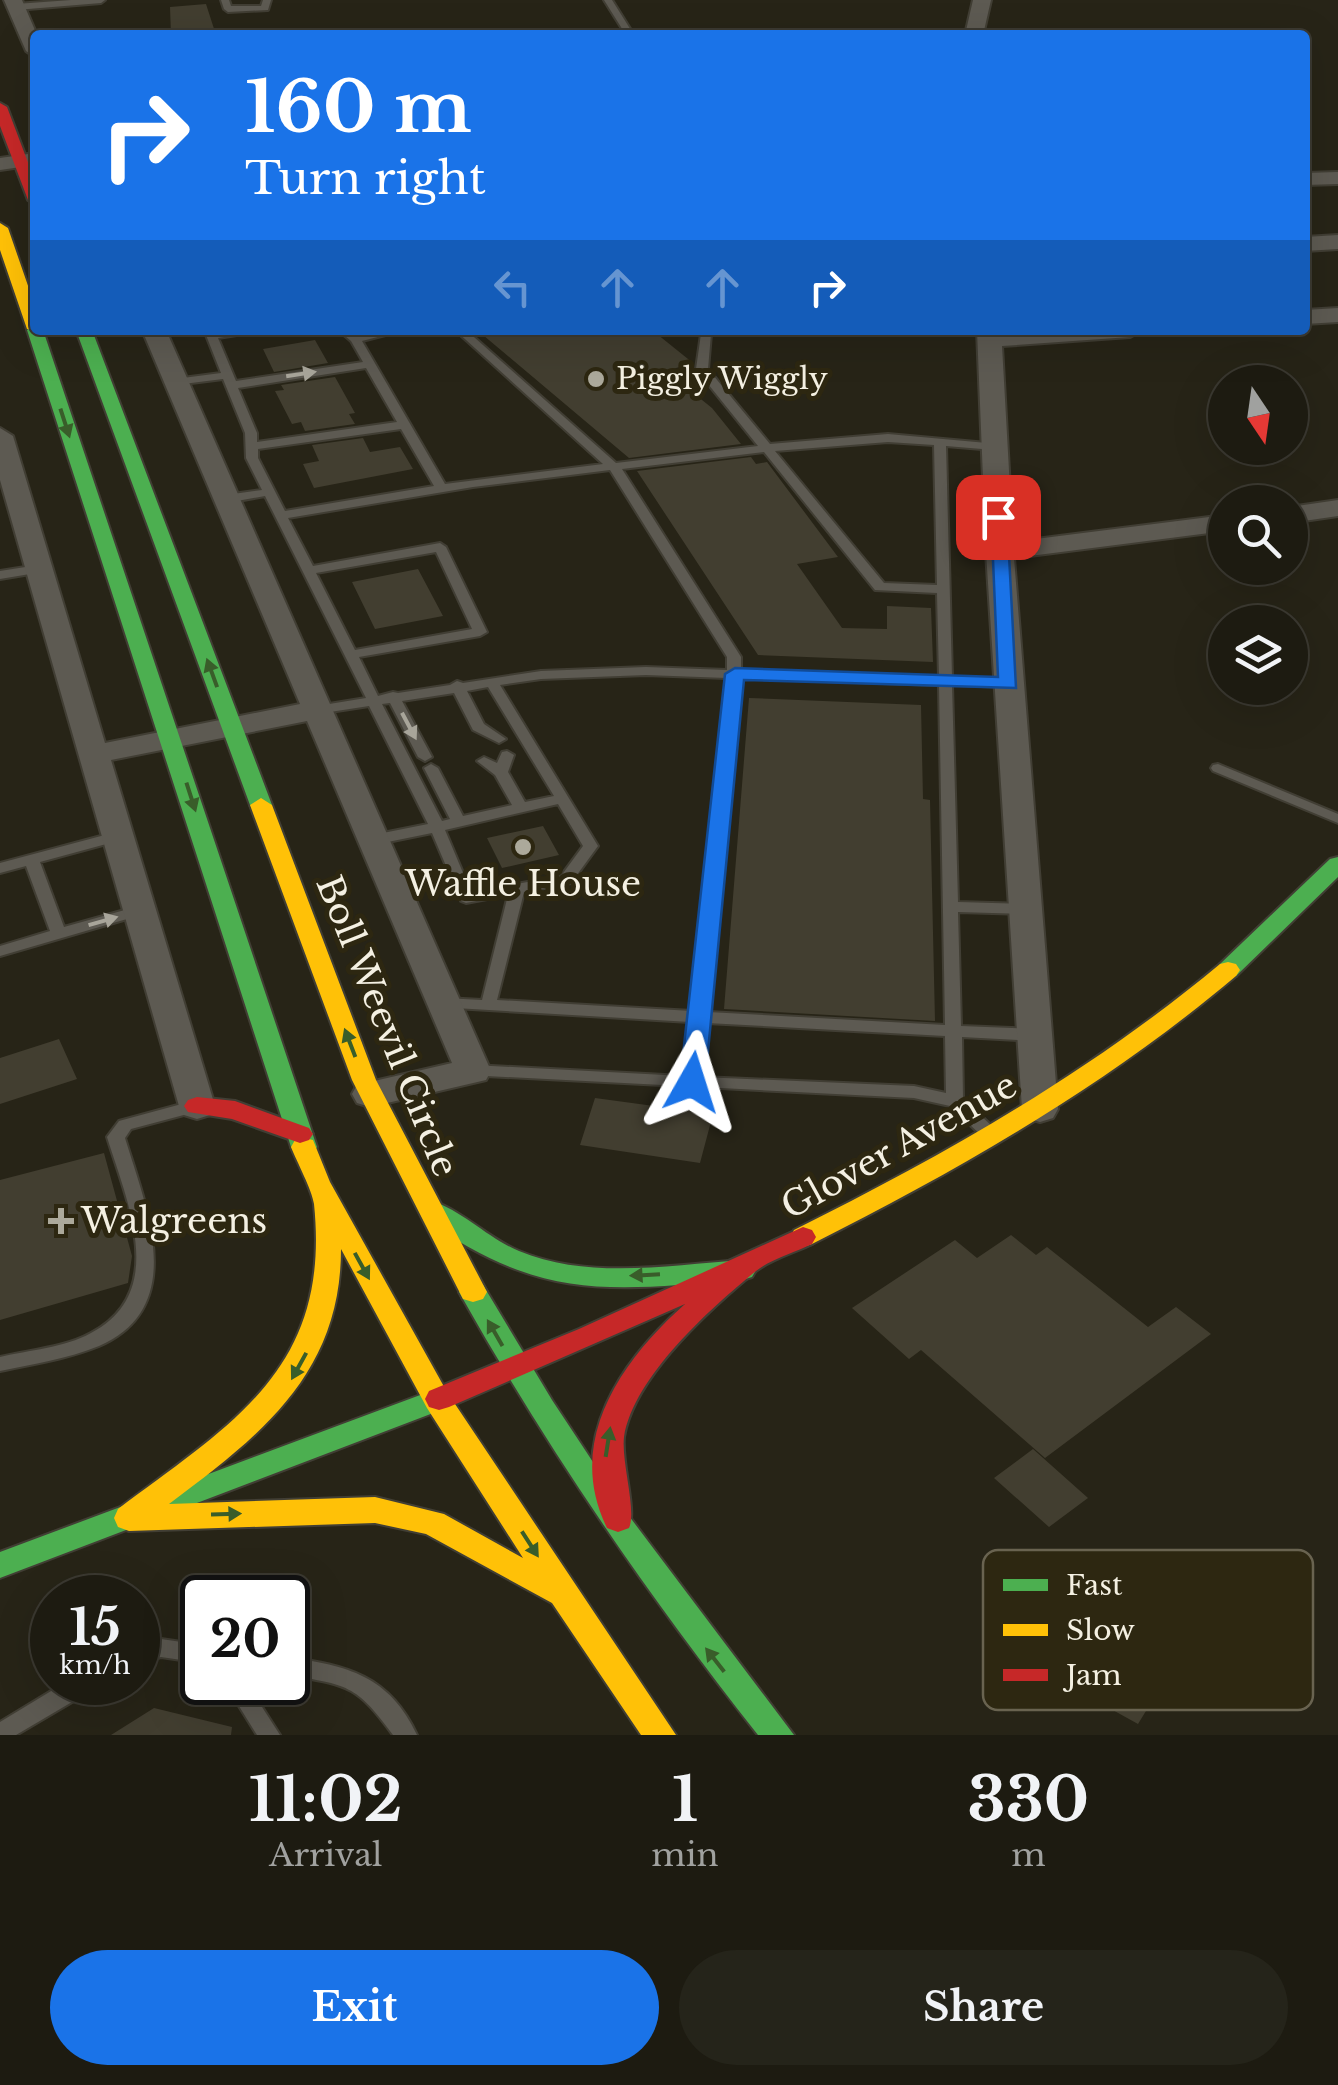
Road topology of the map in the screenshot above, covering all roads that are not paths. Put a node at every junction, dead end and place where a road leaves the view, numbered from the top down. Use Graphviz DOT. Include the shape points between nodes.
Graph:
graph roads {
  1 [pos="101,0"];
  2 [pos="225,0"];
  3 [pos="267,0"];
  4 [pos="608,0"];
  5 [pos="982,0"];
  6 [pos="52,2"];
  7 [pos="15,4"];
  8 [pos="60,20"];
  9 [pos="627,30"];
  10 [pos="975,30"];
  11 [pos="30,38"];
  12 [pos="0,107"];
  13 [pos="18,161"];
  14 [pos="1338,178"];
  15 [pos="1310,179"];
  16 [pos="30,189"];
  17 [pos="0,228"];
  18 [pos="1338,242"];
  19 [pos="1310,244"];
  20 [pos="30,315"];
  21 [pos="1338,316"];
  22 [pos="1310,317"];
  23 [pos="37,335"];
  24 [pos="86,335"];
  25 [pos="156,335"];
  26 [pos="211,335"];
  27 [pos="349,335"];
  28 [pos="375,335"];
  29 [pos="466,335"];
  30 [pos="706,335"];
  31 [pos="989,335"];
  32 [pos="355,339"];
  33 [pos="369,364"];
  34 [pos="231,380"];
  35 [pos="175,382"];
  36 [pos="404,424"];
  37 [pos="0,436"];
  38 [pos="940,442"];
  39 [pos="252,446"];
  40 [pos="994,446"];
  41 [pos="770,448"];
  42 [pos="616,468"];
  43 [pos="440,488"];
  44 [pos="270,492"];
  45 [pos="226,499"];
  46 [pos="1338,508"];
  47 [pos="1308,512"];
  48 [pos="282,515"];
  49 [pos="1208,525"];
  50 [pos="1000,552"];
  51 [pos="38,569"];
  52 [pos="309,571"];
  53 [pos="0,576"];
  54 [pos="943,589"];
  55 [pos="350,655"];
  56 [pos="735,674"];
  57 [pos="491,681"];
  58 [pos="946,681"];
  59 [pos="1009,683"];
  60 [pos="458,685"];
  61 [pos="393,696"];
  62 [pos="372,700"];
  63 [pos="317,710"];
  64 [pos="232,726"];
  65 [pos="172,738"];
  66 [pos="485,738"];
  67 [pos="91,755"];
  68 [pos="497,762"];
  69 [pos="1218,768"];
  70 [pos="560,799"];
  71 [pos="521,808"];
  72 [pos="1338,819"];
  73 [pos="459,822"];
  74 [pos="437,827"];
  75 [pos="116,837"];
  76 [pos="373,840"];
  77 [pos="31,859"];
  78 [pos="0,868"];
  79 [pos="1335,872"];
  80 [pos="517,888"];
  81 [pos="950,907"];
  82 [pos="1024,908"];
  83 [pos="138,911"];
  84 [pos="58,934"];
  85 [pos="0,951"];
  86 [pos="444,1002"];
  87 [pos="488,1006"];
  88 [pos="699,1020"];
  89 [pos="954,1031"];
  90 [pos="1034,1035"];
  91 [pos="273,1057"];
  92 [pos="473,1071"];
  93 [pos="692,1082"];
  94 [pos="370,1094"];
  95 [pos="955,1101"];
  96 [pos="197,1106"];
  97 [pos="1040,1109"];
  98 [pos="300,1134"];
  99 [pos="992,1135"];
  100 [pos="420,1201"];
  101 [pos="327,1204"];
  102 [pos="742,1270"];
  103 [pos="0,1364"];
  104 [pos="516,1370"];
  105 [pos="437,1400"];
  106 [pos="129,1518"];
  107 [pos="622,1537"];
  108 [pos="0,1565"];
  109 [pos="565,1598"];
  110 [pos="310,1669"];
  111 [pos="47,1705"];
  112 [pos="249,1705"];
  113 [pos="639,1710"];
  114 [pos="0,1733"];
  115 [pos="269,1735"];
  116 [pos="406,1735"];
  117 [pos="636,1735"];
  118 [pos="660,1735"];
  119 [pos="778,1735"];
  1 -- 6 [label="lane"];
  2 -- 3 [label="lane" via="234,10 265,8"];
  4 -- 9 [label="lane"];
  5 -- 10 [label="street"];
  6 -- 7 [label="lane"];
  6 -- 8 [label="lane"];
  7 -- 11 [label="street"];
  12 -- 13 [label="main road"];
  13 -- 16 [label="main road"];
  14 -- 15 [label="street"];
  17 -- 20 [label="main road"];
  18 -- 19 [label="street"];
  21 -- 22 [label="street"];
  23 -- 65 [label="main road, one-way"];
  64 -- 24 [label="main road, Boll Weevil Circle, one-way"];
  25 -- 35 [label="street"];
  26 -- 34 [label="lane"];
  27 -- 32 [label="lane"];
  28 -- 32 [label="lane"];
  29 -- 42 [label="lane"];
  30 -- 41 [label="lane" via="702,368"];
  31 -- 40 [label="street"];
  32 -- 33 [label="lane"];
  34 -- 33 [label="lane, one-way"];
  33 -- 36 [label="lane"];
  34 -- 35 [label="lane"];
  34 -- 39 [label="lane"];
  35 -- 45 [label="street"];
  36 -- 39 [label="lane"];
  36 -- 43 [label="lane"];
  37 -- 51 [label="street"];
  38 -- 40 [label="lane"];
  38 -- 41 [label="lane" via="888,438"];
  38 -- 54 [label="lane"];
  39 -- 44 [label="lane"];
  40 -- 50 [label="street"];
  41 -- 42 [label="lane"];
  41 -- 54 [label="lane" via="880,587"];
  42 -- 43 [label="lane"];
  42 -- 56 [label="lane" via="734,657"];
  43 -- 48 [label="lane"];
  44 -- 45 [label="lane"];
  44 -- 48 [label="lane"];
  45 -- 63 [label="street"];
  46 -- 47 [label="street"];
  48 -- 52 [label="lane"];
  49 -- 50 [label="street"];
  50 -- 59 [label="street"];
  51 -- 53 [label="lane"];
  51 -- 67 [label="street"];
  52 -- 55 [label="lane"];
  52 -- 55 [label="lane" via="440,547 480,632"];
  54 -- 58 [label="lane"];
  55 -- 62 [label="lane"];
  56 -- 57 [label="lane" via="628,672"];
  56 -- 58 [label="lane"];
  56 -- 88 [label="lane"];
  57 -- 60 [label="lane"];
  57 -- 70 [label="lane"];
  58 -- 59 [label="lane"];
  58 -- 81 [label="lane"];
  59 -- 82 [label="street"];
  60 -- 61 [label="lane"];
  60 -- 66 [label="lane"];
  61 -- 62 [label="lane"];
  61 -- 73 [label="lane, one-way"];
  62 -- 63 [label="lane"];
  62 -- 74 [label="lane"];
  63 -- 64 [label="street"];
  63 -- 76 [label="street"];
  64 -- 65 [label="street"];
  94 -- 64 [label="main road, Boll Weevil Circle, one-way"];
  65 -- 67 [label="street"];
  65 -- 91 [label="main road, one-way"];
  67 -- 75 [label="street"];
  68 -- 71 [label="lane"];
  69 -- 72 [label="lane"];
  70 -- 71 [label="lane"];
  70 -- 80 [label="lane" via="592,846 566,880"];
  71 -- 73 [label="lane"];
  73 -- 74 [label="lane"];
  74 -- 76 [label="lane"];
  74 -- 80 [label="lane" via="466,898"];
  75 -- 77 [label="lane"];
  75 -- 83 [label="street"];
  76 -- 86 [label="street"];
  77 -- 78 [label="lane"];
  77 -- 84 [label="lane"];
  79 -- 97 [label="main road, Glover Avenue" via="1176,1014"];
  80 -- 87 [label="lane"];
  81 -- 82 [label="lane"];
  81 -- 89 [label="lane"];
  82 -- 90 [label="street"];
  84 -- 83 [label="lane, one-way"];
  83 -- 96 [label="street"];
  84 -- 85 [label="lane"];
  86 -- 87 [label="lane"];
  86 -- 92 [label="street"];
  87 -- 88 [label="lane"];
  88 -- 89 [label="lane"];
  88 -- 93 [label="lane"];
  89 -- 90 [label="lane"];
  89 -- 95 [label="lane"];
  90 -- 97 [label="street"];
  91 -- 96 [label="main road" via="250,1080"];
  91 -- 98 [label="main road"];
  92 -- 93 [label="lane"];
  92 -- 94 [label="street"];
  93 -- 95 [label="lane" via="914,1092"];
  94 -- 100 [label="main road, Boll Weevil Circle"];
  95 -- 99 [label="lane"];
  96 -- 98 [label="main road" via="234,1110"];
  96 -- 103 [label="lane" via="118,1131 149,1261 145,1288 123,1321 97,1339"];
  97 -- 99 [label="main road, Glover Avenue"];
  98 -- 101 [label="main road"];
  99 -- 102 [label="main road, Glover Avenue"];
  102 -- 100 [label="main road, one-way" via="607,1277 543,1272 472,1242"];
  104 -- 100 [label="main road, Boll Weevil Circle, one-way"];
  101 -- 105 [label="main road, one-way"];
  101 -- 106 [label="main road, one-way" via="324,1294 295,1376 259,1414"];
  102 -- 104 [label="main road, Glover Avenue"];
  107 -- 102 [label="main road, one-way" via="606,1468 620,1393"];
  104 -- 105 [label="main road, Glover Avenue"];
  104 -- 107 [label="main road, Boll Weevil Circle"];
  105 -- 106 [label="main road, Glover Avenue"];
  105 -- 109 [label="main road, one-way"];
  106 -- 108 [label="main road, Glover Avenue"];
  106 -- 109 [label="main road, one-way" via="376,1510 433,1523"];
  119 -- 107 [label="main road, Boll Weevil Circle, one-way"];
  109 -- 113 [label="main road"];
  110 -- 116 [label="lane" via="350,1675 374,1690"];
  111 -- 114 [label="lane"];
  112 -- 115 [label="lane"];
  113 -- 117 [label="main road"];
  113 -- 118 [label="main road"];
}
